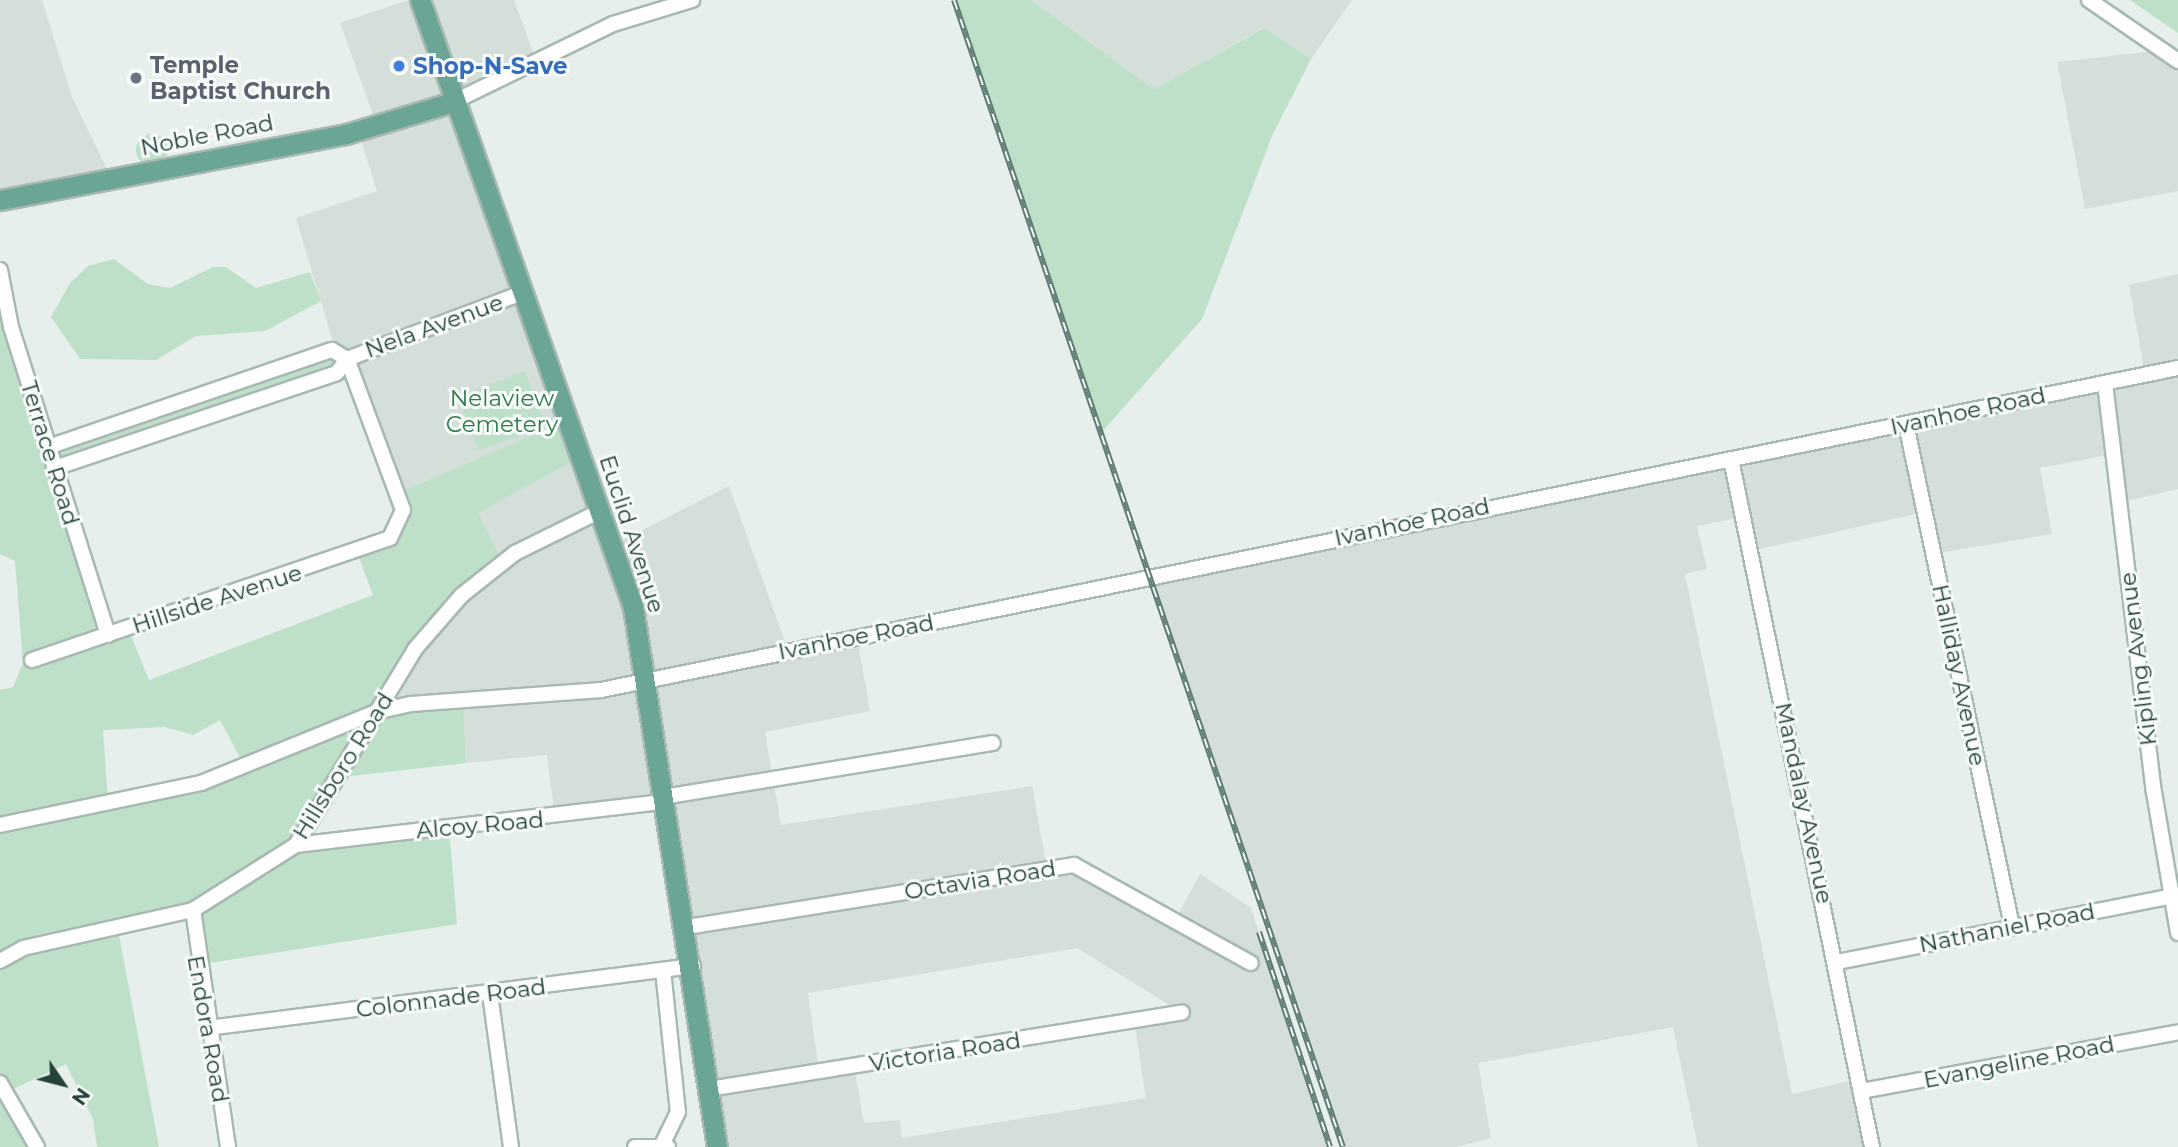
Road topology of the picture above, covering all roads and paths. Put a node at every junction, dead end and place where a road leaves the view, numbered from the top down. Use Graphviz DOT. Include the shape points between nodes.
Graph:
graph roads {
  1 [pos="420,0"];
  2 [pos="692,0"];
  3 [pos="2089,0"];
  4 [pos="2178,61"];
  5 [pos="453,102"];
  6 [pos="0,200"];
  7 [pos="0,270"];
  8 [pos="523,293"];
  9 [pos="346,359"];
  10 [pos="2178,368"];
  11 [pos="2105,383"];
  12 [pos="207,393"];
  13 [pos="214,414"];
  14 [pos="1906,424"];
  15 [pos="48,447"];
  16 [pos="1731,459"];
  17 [pos="54,468"];
  18 [pos="600,511"];
  19 [pos="108,635"];
  20 [pos="32,660"];
  21 [pos="646,680"];
  22 [pos="376,712"];
  23 [pos="993,743"];
  24 [pos="664,799"];
  25 [pos="0,825"];
  26 [pos="296,845"];
  27 [pos="2175,896"];
  28 [pos="193,910"];
  29 [pos="2012,926"];
  30 [pos="687,927"];
  31 [pos="2178,933"];
  32 [pos="0,961"];
  33 [pos="1837,962"];
  34 [pos="1251,963"];
  35 [pos="693,966"];
  36 [pos="663,970"];
  37 [pos="490,994"];
  38 [pos="1182,1012"];
  39 [pos="208,1028"];
  40 [pos="2178,1032"];
  41 [pos="0,1083"];
  42 [pos="709,1088"];
  43 [pos="1860,1091"];
  44 [pos="666,1145"];
  45 [pos="37,1147"];
  46 [pos="228,1147"];
  47 [pos="511,1147"];
  48 [pos="635,1147"];
  49 [pos="717,1147"];
  50 [pos="1872,1147"];
  1 -- 5 [label="main road, Euclid Avenue"];
  2 -- 5 [label="street, Noble Road" via="613,24"];
  3 -- 4 [label="street"];
  5 -- 6 [label="main road, Noble Road" via="346,134"];
  5 -- 8 [label="main road, Euclid Avenue"];
  7 -- 15 [label="street, Terrace Road"];
  8 -- 9 [label="street, Nela Avenue"];
  8 -- 18 [label="main road, Euclid Avenue"];
  9 -- 12 [label="street, Nela Avenue" via="332,350"];
  9 -- 13 [label="street, Nela Avenue" via="337,373"];
  9 -- 19 [label="street, Hillside Avenue" via="403,510 398,530 380,544"];
  10 -- 11 [label="street, Ivanhoe Road"];
  11 -- 14 [label="street, Ivanhoe Road"];
  11 -- 27 [label="street, Kipling Avenue"];
  12 -- 13 [label="street"];
  12 -- 15 [label="street, Nela Avenue"];
  13 -- 17 [label="street, Nela Avenue"];
  14 -- 16 [label="street, Ivanhoe Road"];
  14 -- 29 [label="street, Halliday Avenue"];
  15 -- 17 [label="street, Terrace Road"];
  16 -- 21 [label="street, Ivanhoe Road"];
  16 -- 33 [label="street, Mandalay Avenue"];
  17 -- 19 [label="street, Terrace Road"];
  18 -- 21 [label="main road, Euclid Avenue" via="633,607"];
  18 -- 22 [label="street, Hillsboro Road" via="515,553 462,595 415,649"];
  19 -- 20 [label="street, Hillside Avenue"];
  21 -- 22 [label="street, Ivanhoe Road" via="601,690"];
  21 -- 24 [label="main road, Euclid Avenue"];
  22 -- 25 [label="street, Ivanhoe Road" via="201,783"];
  22 -- 26 [label="street, Hillsboro Road"];
  23 -- 24 [label="street, Alcoy Road"];
  24 -- 26 [label="street, Alcoy Road"];
  24 -- 30 [label="main road, Euclid Avenue"];
  26 -- 28 [label="street, Hillsboro Road"];
  27 -- 29 [label="street, Nathaniel Road"];
  27 -- 31 [label="street, Kipling Avenue"];
  28 -- 32 [label="street, Hillsboro Road" via="23,948"];
  28 -- 39 [label="street, Endora Road"];
  29 -- 33 [label="street, Nathaniel Road"];
  30 -- 34 [label="street, Octavia Road" via="1074,865"];
  30 -- 35 [label="main road, Euclid Avenue"];
  33 -- 43 [label="street, Mandalay Avenue"];
  35 -- 36 [label="street, Colonnade Road"];
  35 -- 42 [label="main road, Euclid Avenue"];
  36 -- 37 [label="street, Colonnade Road"];
  36 -- 44 [label="street" via="678,1094"];
  37 -- 39 [label="street, Colonnade Road"];
  37 -- 47 [label="street"];
  38 -- 42 [label="street, Victoria Road"];
  39 -- 46 [label="street, Endora Road"];
  40 -- 43 [label="street, Evangeline Road"];
  41 -- 45 [label="street"];
  42 -- 49 [label="main road, Euclid Avenue"];
  43 -- 50 [label="street, Mandalay Avenue"];
  44 -- 48 [label="street"];
}
